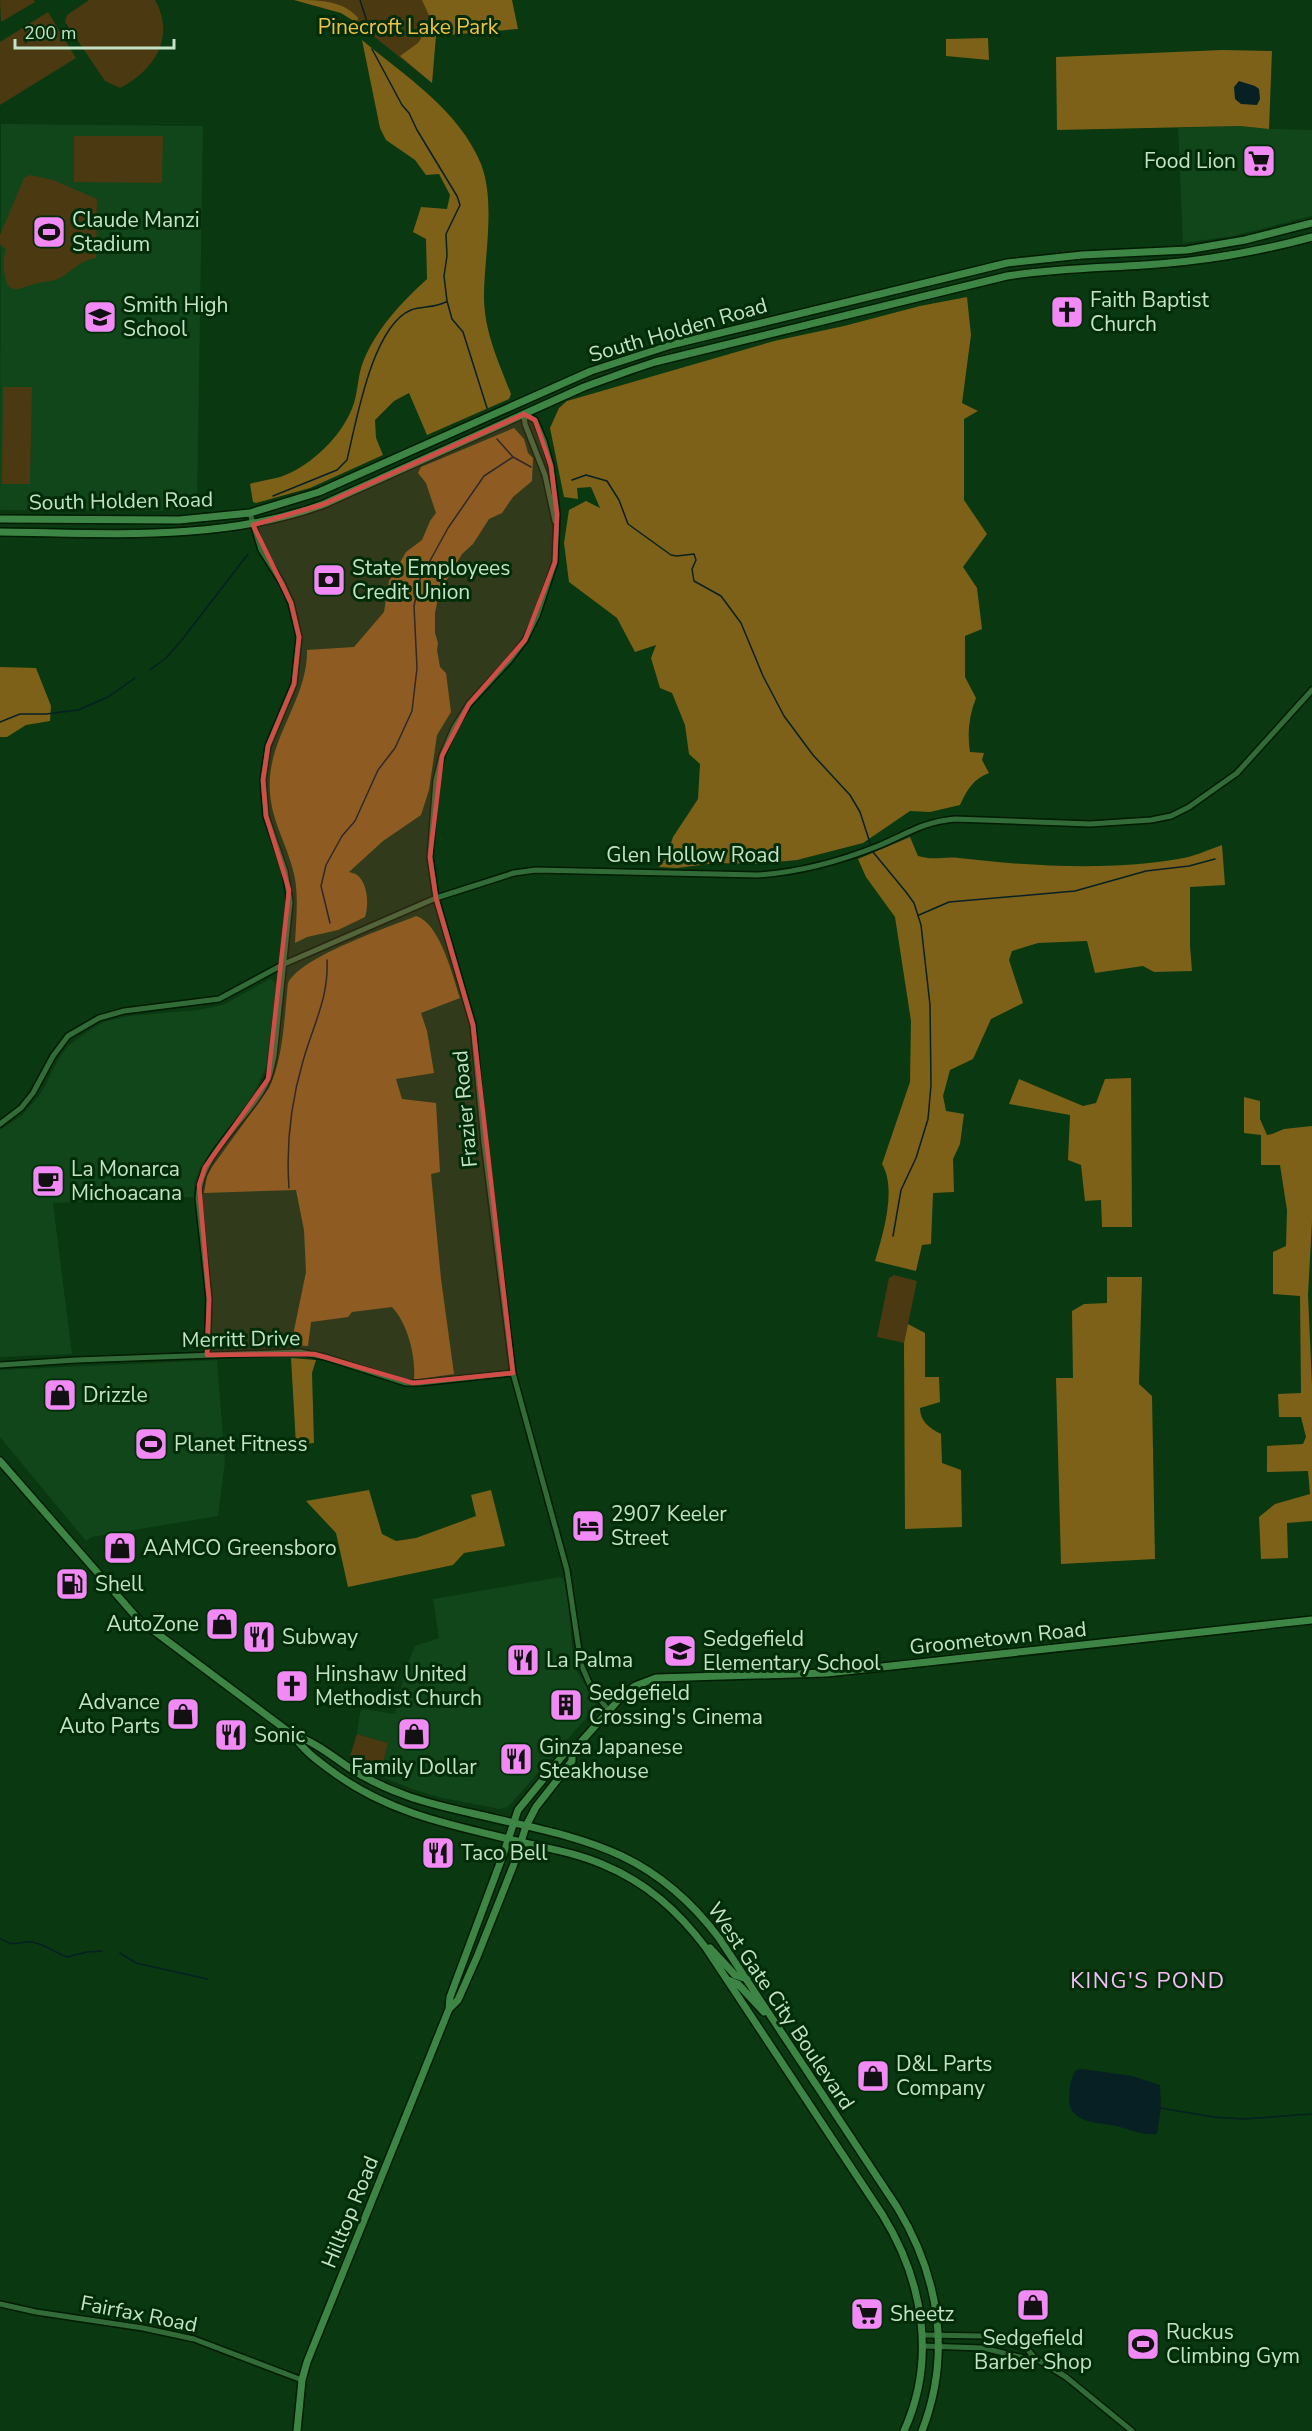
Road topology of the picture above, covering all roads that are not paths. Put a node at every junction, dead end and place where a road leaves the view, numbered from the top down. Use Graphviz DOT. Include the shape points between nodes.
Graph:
graph roads {
  1 [pos="1312,223"];
  2 [pos="1312,237"];
  3 [pos="524,414"];
  4 [pos="250,513"];
  5 [pos="0,519"];
  6 [pos="253,525"];
  7 [pos="557,528"];
  8 [pos="0,531"];
  9 [pos="1312,690"];
  10 [pos="436,898"];
  11 [pos="284,964"];
  12 [pos="0,1124"];
  13 [pos="207,1355"];
  14 [pos="0,1365"];
  15 [pos="513,1373"];
  16 [pos="0,1461"];
  17 [pos="1312,1620"];
  18 [pos="608,1710"];
  19 [pos="293,1735"];
  20 [pos="572,1752"];
  21 [pos="513,1823"];
  22 [pos="526,1826"];
  23 [pos="508,1839"];
  24 [pos="521,1842"];
  25 [pos="697,1936"];
  26 [pos="747,1979"];
  27 [pos="728,1980"];
  28 [pos="449,2009"];
  29 [pos="776,2024"];
  30 [pos="0,2304"];
  31 [pos="923,2335"];
  32 [pos="939,2335"];
  33 [pos="999,2339"];
  34 [pos="922,2346"];
  35 [pos="939,2346"];
  36 [pos="983,2348"];
  37 [pos="1035,2358"];
  38 [pos="302,2380"];
  39 [pos="297,2431"];
  40 [pos="904,2431"];
  41 [pos="921,2431"];
  42 [pos="1132,2431"];
  1 -- 4 [label="main road, South Holden Road" via="1187,250 1007,263 671,345 591,371 319,492"];
  2 -- 3 [label="main road, South Holden Road" via="1231,256 1156,265 1065,268 964,285 655,362"];
  3 -- 6 [label="main road, South Holden Road" via="324,504"];
  3 -- 7 [label="street, Frazier Road" via="545,475"];
  3 -- 7 [label="street, Frazier Road" via="535,420 544,441 555,492"];
  4 -- 5 [label="main road, South Holden Road" via="179,520"];
  4 -- 6 [label="street"];
  6 -- 8 [label="main road, South Holden Road" via="179,532"];
  6 -- 11 [label="street" via="261,550 291,603 299,638 294,684 268,746 263,780 266,816 289,890"];
  7 -- 10 [label="street, Frazier Road" via="555,562 525,640 468,704 442,756 436,780 430,857"];
  9 -- 10 [label="street, Glen Hollow Road" via="1237,773 1171,816 1090,824 938,820 832,863 784,873 536,870 514,873"];
  10 -- 11 [label="street, Glen Hollow Road"];
  10 -- 15 [label="street, Frazier Road" via="473,1024"];
  11 -- 12 [label="street, Glen Hollow Road" via="219,999 124,1011 91,1022 68,1036 33,1093"];
  11 -- 13 [label="street" via="268,1079 205,1167 199,1185 209,1299"];
  13 -- 14 [label="street, Merritt Drive"];
  13 -- 15 [label="street, Merritt Drive" via="300,1352 413,1383"];
  15 -- 18 [label="street, Frazier Road" via="567,1570 580,1664"];
  16 -- 19 [label="main road, West Gate City Boulevard" via="138,1619"];
  17 -- 18 [label="main road, Groometown Road" via="827,1673 664,1677 635,1686"];
  18 -- 20 [label="main road, Groometown Road"];
  19 -- 21 [label="main road, West Gate City Boulevard" via="396,1792"];
  19 -- 23 [label="main road, West Gate City Boulevard" via="302,1749 376,1800 418,1817"];
  20 -- 21 [label="main road, Groometown Road" via="564,1754 525,1798"];
  20 -- 22 [label="main road, Groometown Road" via="572,1761"];
  21 -- 22 [label="main road, West Gate City Boulevard"];
  21 -- 23 [label="main road, Hilltop Road"];
  22 -- 24 [label="main road, Groometown Road"];
  22 -- 26 [label="main road, West Gate City Boulevard" via="607,1848 658,1876 700,1914"];
  23 -- 24 [label="main road, West Gate City Boulevard"];
  23 -- 28 [label="main road, Hilltop Road"];
  24 -- 25 [label="main road, West Gate City Boulevard" via="588,1859 625,1875 659,1897"];
  24 -- 28 [label="main road, Hilltop Road" via="477,1958 458,2000"];
  25 -- 26 [label="main road" via="735,1975"];
  25 -- 27 [label="main road, West Gate City Boulevard"];
  26 -- 29 [label="main road, West Gate City Boulevard"];
  27 -- 29 [label="main road" via="741,1986"];
  27 -- 31 [label="main road, West Gate City Boulevard" via="897,2240 916,2290"];
  28 -- 38 [label="main road, Hilltop Road"];
  29 -- 32 [label="main road, West Gate City Boulevard" via="912,2232 932,2286"];
  30 -- 38 [label="street, Fairfax Road" via="194,2339"];
  31 -- 32 [label="street"];
  31 -- 34 [label="main road, West Gate City Boulevard"];
  32 -- 33 [label="street"];
  32 -- 35 [label="main road, West Gate City Boulevard"];
  33 -- 36 [label="street"];
  33 -- 37 [label="street" via="1027,2349"];
  34 -- 35 [label="street"];
  34 -- 40 [label="main road, West Gate City Boulevard" via="918,2388"];
  35 -- 36 [label="street"];
  35 -- 41 [label="main road, West Gate City Boulevard" via="934,2391"];
  36 -- 37 [label="street"];
  37 -- 42 [label="street" via="1066,2377"];
  38 -- 39 [label="main road, Hilltop Road"];
}
